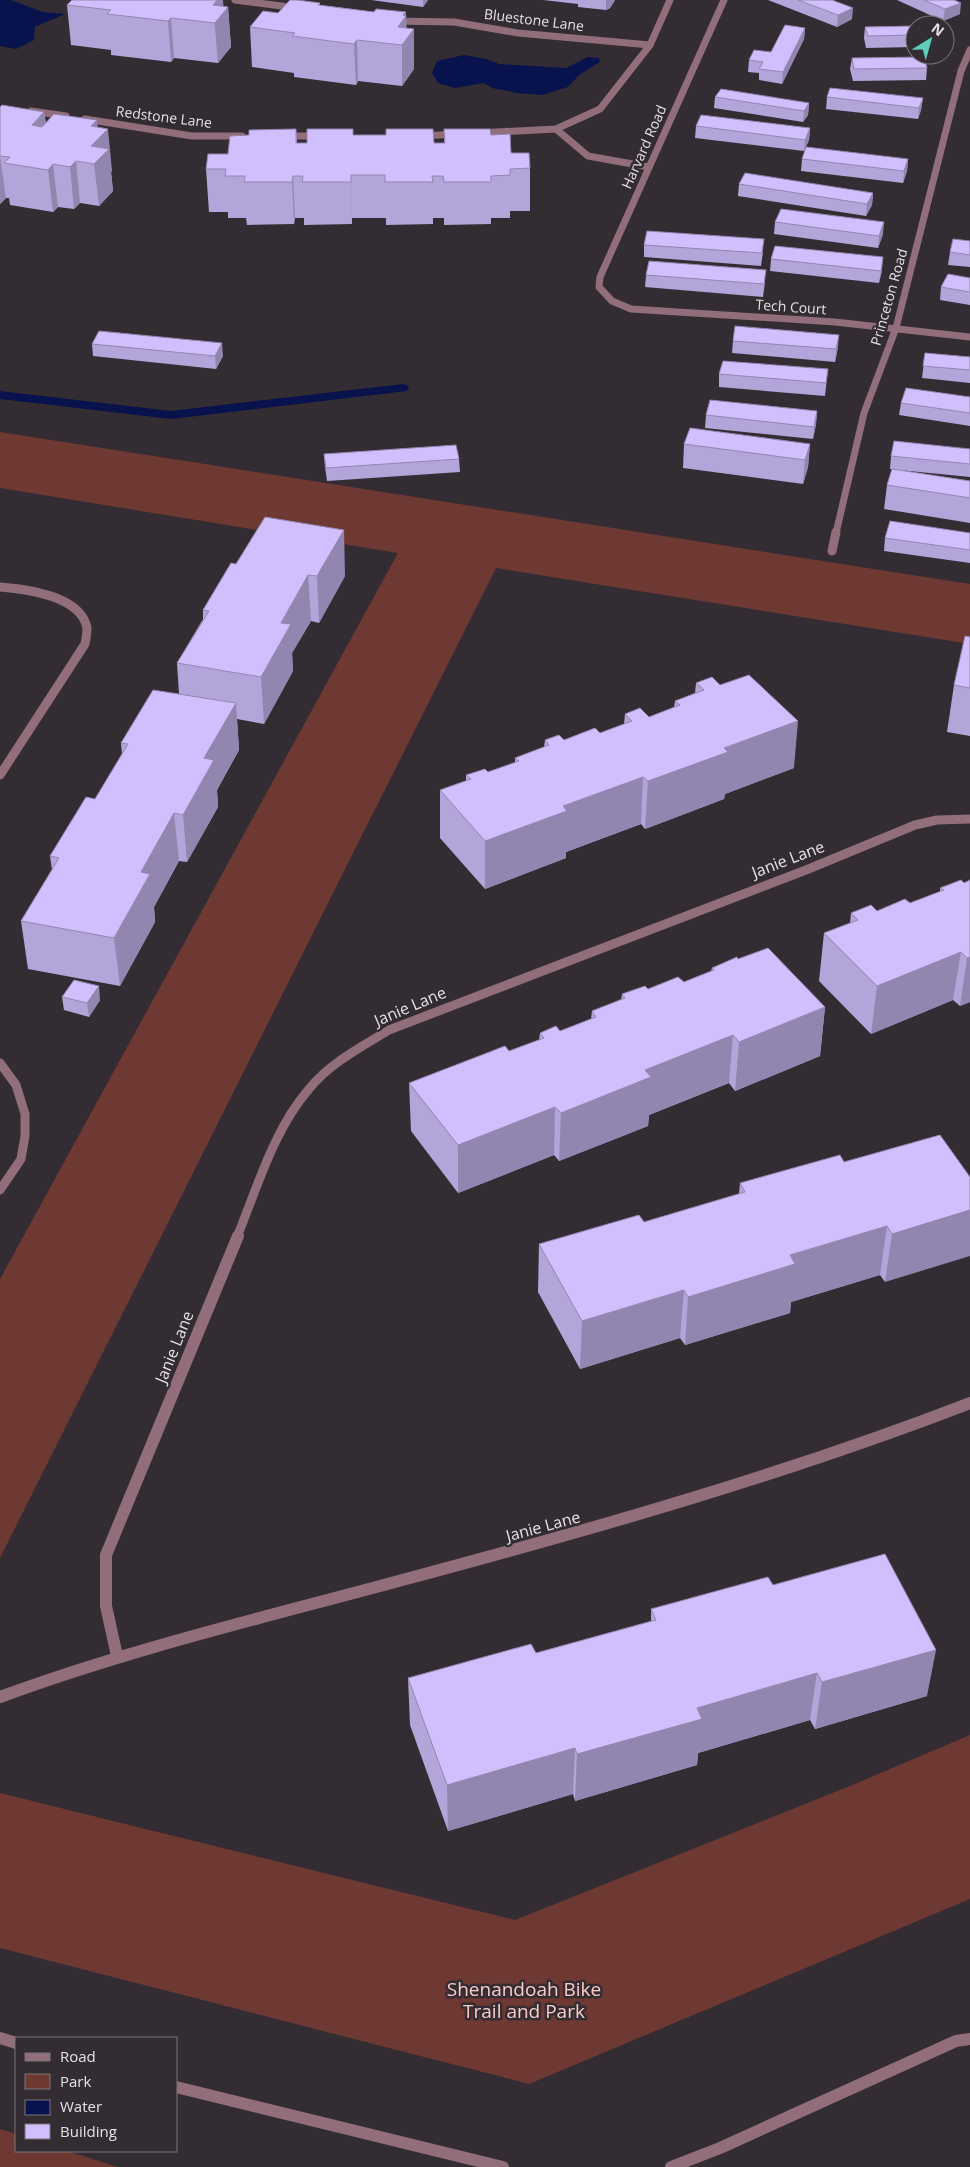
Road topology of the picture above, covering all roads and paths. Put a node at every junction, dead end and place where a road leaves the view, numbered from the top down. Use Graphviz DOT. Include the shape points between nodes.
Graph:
graph roads {
  1 [pos="235,0"];
  2 [pos="288,0"];
  3 [pos="670,0"];
  4 [pos="724,0"];
  5 [pos="283,6"];
  6 [pos="307,9"];
  7 [pos="386,21"];
  8 [pos="650,45"];
  9 [pos="970,50"];
  10 [pos="19,109"];
  11 [pos="556,129"];
  12 [pos="251,136"];
  13 [pos="280,136"];
  14 [pos="330,136"];
  15 [pos="415,136"];
  16 [pos="649,167"];
  17 [pos="612,301"];
  18 [pos="896,328"];
  19 [pos="970,337"];
  20 [pos="832,551"];
  21 [pos="0,587"];
  22 [pos="0,775"];
  23 [pos="970,819"];
  24 [pos="0,1063"];
  25 [pos="0,1190"];
  26 [pos="970,1403"];
  27 [pos="116,1656"];
  28 [pos="0,1697"];
  29 [pos="0,2038"];
  30 [pos="970,2039"];
  31 [pos="15,2043"];
  32 [pos="178,2087"];
  33 [pos="503,2167"];
  34 [pos="671,2167"];
  1 -- 5 [label="street"];
  2 -- 5 [label="street"];
  3 -- 8 [label="street"];
  4 -- 16 [label="street, Harvard Road"];
  5 -- 6 [label="street"];
  7 -- 8 [label="street, Bluestone Lane" via="454,22 518,33"];
  8 -- 11 [label="street" via="600,110"];
  9 -- 18 [label="street, Princeton Road" via="961,71"];
  10 -- 12 [label="street, Redstone Lane" via="192,136"];
  11 -- 15 [label="street"];
  11 -- 16 [label="street" via="588,156"];
  13 -- 14 [label="street"];
  16 -- 17 [label="street, Harvard Road" via="600,277 599,287"];
  17 -- 18 [label="street, Tech Court" via="631,309 655,312"];
  18 -- 19 [label="street, Tech Court"];
  18 -- 20 [label="street, Princeton Road" via="864,413"];
  21 -- 22 [label="street" via="27,588 62,601 74,608 86,623 88,637"];
  23 -- 27 [label="street, Janie Lane" via="936,820 915,825 389,1030 345,1056 309,1088 283,1126 106,1555 104,1601"];
  24 -- 25 [label="street" via="16,1085 25,1114 25,1136 21,1159"];
  26 -- 27 [label="street, Janie Lane" via="861,1444 606,1526"];
  27 -- 28 [label="street, Janie Lane"];
  29 -- 31 [label="street"];
  30 -- 34 [label="street" via="956,2041"];
  32 -- 33 [label="street"];
}
